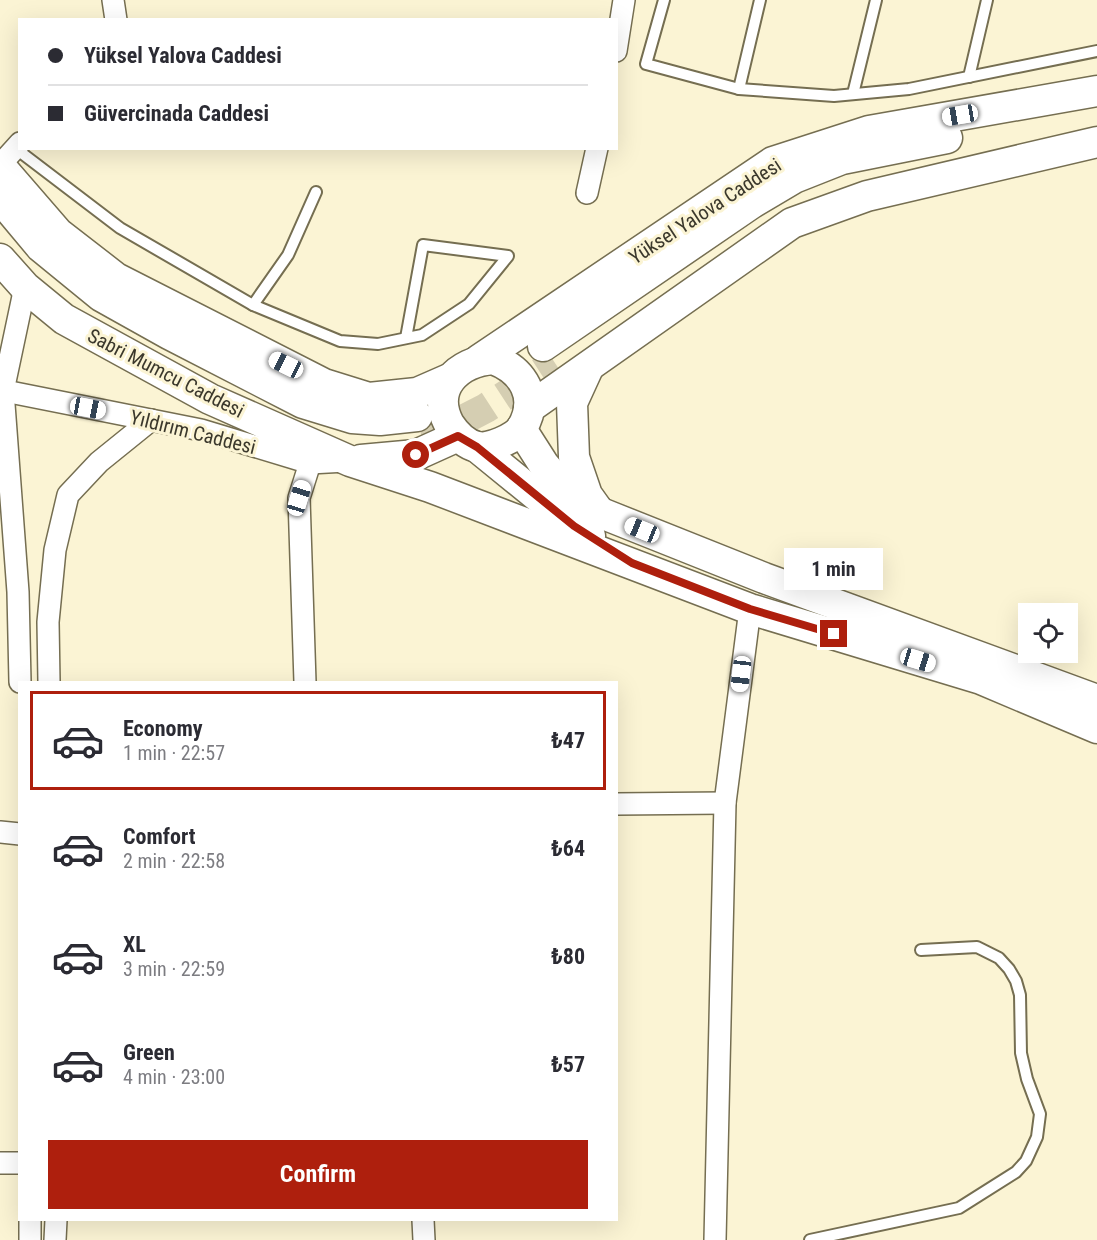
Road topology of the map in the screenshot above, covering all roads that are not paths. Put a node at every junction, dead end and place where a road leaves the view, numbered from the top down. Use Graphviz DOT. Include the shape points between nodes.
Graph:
graph roads {
  1 [pos="113,0"];
  2 [pos="624,0"];
  3 [pos="664,0"];
  4 [pos="760,0"];
  5 [pos="876,0"];
  6 [pos="987,0"];
  7 [pos="116,18"];
  8 [pos="618,38"];
  9 [pos="1097,51"];
  10 [pos="969,77"];
  11 [pos="739,89"];
  12 [pos="1097,91"];
  13 [pos="853,94"];
  14 [pos="1097,136"];
  15 [pos="1097,142"];
  16 [pos="597,150"];
  17 [pos="9,156"];
  18 [pos="316,192"];
  19 [pos="587,193"];
  20 [pos="0,198"];
  21 [pos="0,231"];
  22 [pos="0,259"];
  23 [pos="25,287"];
  24 [pos="253,304"];
  25 [pos="406,338"];
  26 [pos="478,360"];
  27 [pos="588,367"];
  28 [pos="449,379"];
  29 [pos="1,391"];
  30 [pos="525,418"];
  31 [pos="151,420"];
  32 [pos="468,442"];
  33 [pos="350,461"];
  34 [pos="310,463"];
  35 [pos="601,513"];
  36 [pos="632,563"];
  37 [pos="0,570"];
  38 [pos="18,592"];
  39 [pos="750,609"];
  40 [pos="48,622"];
  41 [pos="21,681"];
  42 [pos="49,681"];
  43 [pos="305,681"];
  44 [pos="1096,704"];
  45 [pos="725,803"];
  46 [pos="618,804"];
  47 [pos="0,832"];
  48 [pos="18,834"];
  49 [pos="921,951"];
  50 [pos="0,1162"];
  51 [pos="18,1163"];
  52 [pos="30,1221"];
  53 [pos="56,1221"];
  54 [pos="423,1221"];
  55 [pos="30,1240"];
  56 [pos="55,1240"];
  57 [pos="424,1240"];
  58 [pos="715,1240"];
  59 [pos="810,1240"];
  1 -- 7 [label="street"];
  2 -- 8 [label="street"];
  3 -- 11 [label="lane" via="646,64"];
  4 -- 11 [label="lane"];
  5 -- 13 [label="lane"];
  6 -- 10 [label="lane"];
  9 -- 10 [label="lane"];
  10 -- 13 [label="lane" via="909,89"];
  11 -- 13 [label="lane"];
  12 -- 14 [label="main road" via="1062,114 842,159 794,178 752,203 549,354 796,198 837,182"];
  12 -- 26 [label="main road, Yüksel Yalova Caddesi" via="869,131 773,162"];
  15 -- 27 [label="main road" via="867,195 792,223"];
  16 -- 19 [label="street"];
  17 -- 24 [label="lane" via="120,228"];
  17 -- 28 [label="main road" via="58,233 116,278 173,309 324,384 369,398 417,393"];
  18 -- 24 [label="lane" via="288,255"];
  20 -- 21 [label="main road" via="40,247 101,296 169,334 303,403 352,418 419,425 374,439 321,429 122,331 68,293"];
  22 -- 23 [label="main road, Sabri Mumcu Caddesi"];
  23 -- 29 [label="street"];
  23 -- 33 [label="main road, Sabri Mumcu Caddesi" via="64,319 210,399"];
  24 -- 25 [label="lane" via="340,341 378,344"];
  25 -- 25 [label="lane" via="422,335 469,304 507,256 423,245"];
  26 -- 28 [label="main road"];
  26 -- 30 [label="main road" via="493,359 518,372 528,392"];
  27 -- 30 [label="main road"];
  27 -- 35 [label="main road" via="572,403 574,457 587,495"];
  28 -- 32 [label="main road" via="442,398 445,416"];
  29 -- 31 [label="street, Yıldırım Caddesi"];
  29 -- 38 [label="street"];
  30 -- 32 [label="main road" via="510,438 494,445"];
  30 -- 35 [label="main road" via="544,465 567,492"];
  31 -- 34 [label="street, Yıldırım Caddesi" via="201,430"];
  31 -- 40 [label="street" via="99,462 68,495 55,550"];
  32 -- 33 [label="main road" via="416,455"];
  32 -- 36 [label="main road" via="574,526"];
  33 -- 34 [label="street, Yıldırım Caddesi"];
  33 -- 36 [label="main road, Sabri Mumcu Caddesi"];
  34 -- 43 [label="street" via="299,498"];
  35 -- 44 [label="main road"];
  36 -- 39 [label="main road"];
  37 -- 38 [label="street"];
  38 -- 40 [label="street"];
  38 -- 41 [label="street"];
  39 -- 44 [label="main road" via="981,679"];
  39 -- 45 [label="street"];
  40 -- 42 [label="street"];
  45 -- 46 [label="street"];
  45 -- 58 [label="street"];
  47 -- 48 [label="street"];
  49 -- 59 [label="lane" via="977,947 999,958 1009,969 1020,995 1027,1079 1040,1114 1035,1143 1016,1172 959,1208"];
  50 -- 51 [label="street"];
  52 -- 55 [label="street"];
  53 -- 56 [label="street"];
  54 -- 57 [label="street"];
}
